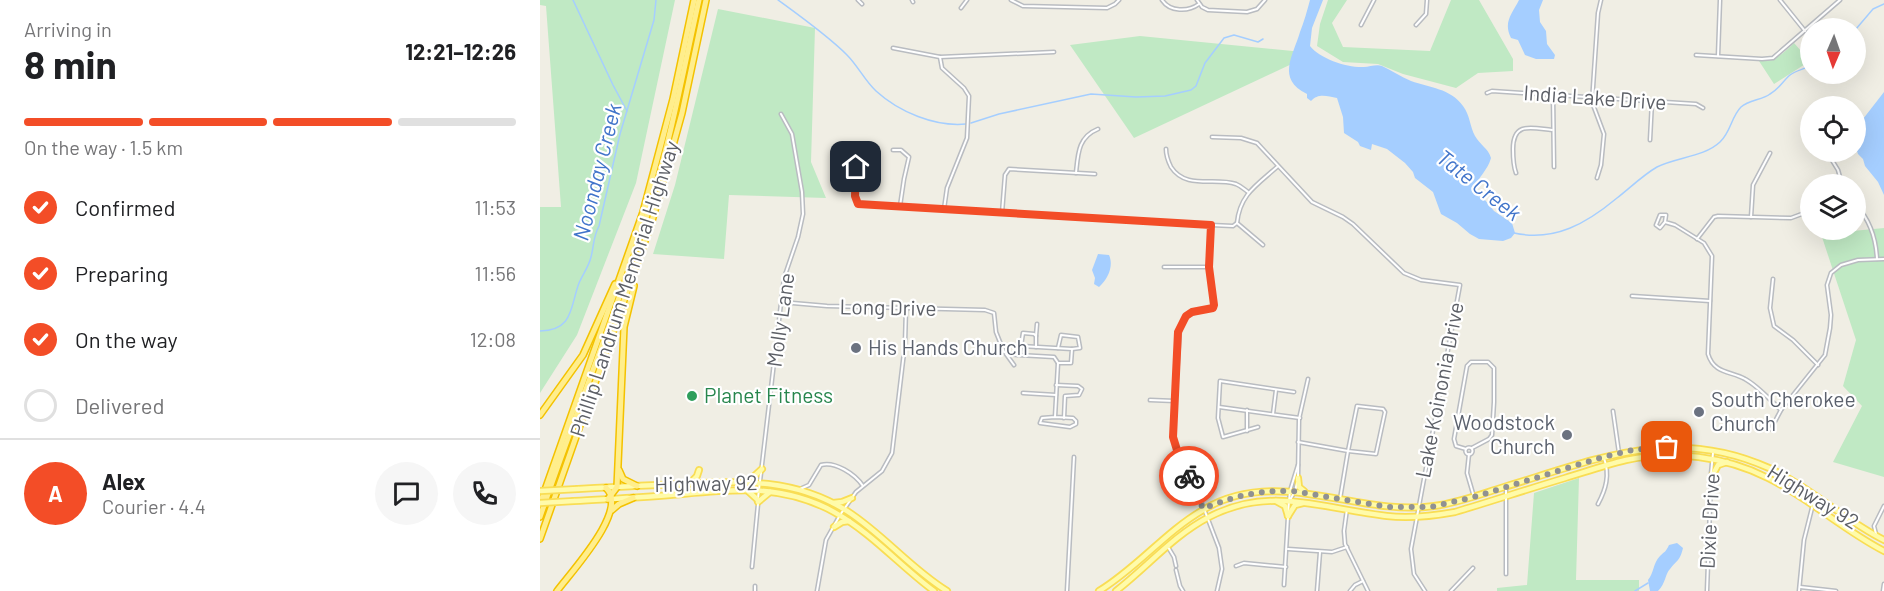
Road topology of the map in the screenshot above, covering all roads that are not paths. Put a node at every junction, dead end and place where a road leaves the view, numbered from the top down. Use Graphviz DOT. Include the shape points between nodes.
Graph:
graph roads {
  1 [pos="694,0"];
  2 [pos="699,0"];
  3 [pos="706,0"];
  4 [pos="858,0"];
  5 [pos="967,0"];
  6 [pos="1011,0"];
  7 [pos="1119,0"];
  8 [pos="1162,0"];
  9 [pos="1197,0"];
  10 [pos="1265,0"];
  11 [pos="1374,0"];
  12 [pos="1427,0"];
  13 [pos="1600,0"];
  14 [pos="1720,0"];
  15 [pos="1780,0"];
  16 [pos="1840,0"];
  17 [pos="862,4"];
  18 [pos="1199,4"];
  19 [pos="961,8"];
  20 [pos="1820,18"];
  21 [pos="1361,25"];
  22 [pos="1416,25"];
  23 [pos="1800,25"];
  24 [pos="1800,35"];
  25 [pos="893,48"];
  26 [pos="1054,52"];
  27 [pos="1696,55"];
  28 [pos="1718,56"];
  29 [pos="940,57"];
  30 [pos="1487,93"];
  31 [pos="1553,95"];
  32 [pos="1593,98"];
  33 [pos="1652,102"];
  34 [pos="1703,108"];
  35 [pos="781,114"];
  36 [pos="1098,129"];
  37 [pos="1552,130"];
  38 [pos="1212,137"];
  39 [pos="1650,140"];
  40 [pos="1166,149"];
  41 [pos="893,150"];
  42 [pos="1770,153"];
  43 [pos="855,160"];
  44 [pos="1278,167"];
  45 [pos="1554,167"];
  46 [pos="1076,173"];
  47 [pos="1516,173"];
  48 [pos="1095,174"];
  49 [pos="1597,178"];
  50 [pos="1248,192"];
  51 [pos="900,206"];
  52 [pos="944,209"];
  53 [pos="1002,213"];
  54 [pos="1800,215"];
  55 [pos="1751,217"];
  56 [pos="1866,220"];
  57 [pos="1665,222"];
  58 [pos="1237,223"];
  59 [pos="1211,225"];
  60 [pos="648,235"];
  61 [pos="1697,239"];
  62 [pos="1263,245"];
  63 [pos="1877,259"];
  64 [pos="1884,259"];
  65 [pos="1164,267"];
  66 [pos="1209,267"];
  67 [pos="622,274"];
  68 [pos="1773,279"];
  69 [pos="1632,296"];
  70 [pos="1710,301"];
  71 [pos="781,302"];
  72 [pos="906,308"];
  73 [pos="1037,324"];
  74 [pos="1036,336"];
  75 [pos="1021,346"];
  76 [pos="1036,347"];
  77 [pos="1058,348"];
  78 [pos="1072,349"];
  79 [pos="1004,352"];
  80 [pos="1019,355"];
  81 [pos="1058,363"];
  82 [pos="1014,365"];
  83 [pos="1818,366"];
  84 [pos="1308,379"];
  85 [pos="1056,385"];
  86 [pos="1276,389"];
  87 [pos="1294,392"];
  88 [pos="1023,393"];
  89 [pos="1056,395"];
  90 [pos="1150,400"];
  91 [pos="1175,401"];
  92 [pos="1218,406"];
  93 [pos="1247,410"];
  94 [pos="1781,410"];
  95 [pos="1613,411"];
  96 [pos="1273,414"];
  97 [pos="540,415"];
  98 [pos="1055,417"];
  99 [pos="1300,417"];
  100 [pos="1064,418"];
  101 [pos="1258,427"];
  102 [pos="1771,429"];
  103 [pos="1247,431"];
  104 [pos="1298,442"];
  105 [pos="1472,448"];
  106 [pos="1466,449"];
  107 [pos="1348,451"];
  108 [pos="1714,451"];
  109 [pos="1619,453"];
  110 [pos="1469,454"];
  111 [pos="1074,457"];
  112 [pos="1603,457"];
  113 [pos="1713,459"];
  114 [pos="1726,462"];
  115 [pos="1298,465"];
  116 [pos="1606,466"];
  117 [pos="618,468"];
  118 [pos="762,469"];
  119 [pos="699,470"];
  120 [pos="1298,478"];
  121 [pos="1711,478"];
  122 [pos="749,481"];
  123 [pos="760,482"];
  124 [pos="688,483"];
  125 [pos="637,486"];
  126 [pos="863,486"];
  127 [pos="617,487"];
  128 [pos="1506,487"];
  129 [pos="606,488"];
  130 [pos="745,489"];
  131 [pos="759,489"];
  132 [pos="798,489"];
  133 [pos="540,491"];
  134 [pos="773,491"];
  135 [pos="1293,491"];
  136 [pos="1306,493"];
  137 [pos="1507,496"];
  138 [pos="1815,496"];
  139 [pos="1474,497"];
  140 [pos="611,498"];
  141 [pos="633,498"];
  142 [pos="852,498"];
  143 [pos="1340,499"];
  144 [pos="1271,500"];
  145 [pos="1290,500"];
  146 [pos="758,501"];
  147 [pos="1305,502"];
  148 [pos="833,503"];
  149 [pos="540,504"];
  150 [pos="1598,504"];
  151 [pos="1812,505"];
  152 [pos="1884,506"];
  153 [pos="1418,508"];
  154 [pos="1203,509"];
  155 [pos="1347,509"];
  156 [pos="612,510"];
  157 [pos="845,510"];
  158 [pos="840,515"];
  159 [pos="1288,516"];
  160 [pos="540,517"];
  161 [pos="1416,517"];
  162 [pos="1208,518"];
  163 [pos="849,521"];
  164 [pos="1874,526"];
  165 [pos="834,527"];
  166 [pos="1865,530"];
  167 [pos="1878,537"];
  168 [pos="540,539"];
  169 [pos="1884,540"];
  170 [pos="1168,547"];
  171 [pos="1347,548"];
  172 [pos="1287,549"];
  173 [pos="1320,551"];
  174 [pos="1884,551"];
  175 [pos="1236,566"];
  176 [pos="752,567"];
  177 [pos="1286,567"];
  178 [pos="1473,568"];
  179 [pos="1506,574"];
  180 [pos="1363,581"];
  181 [pos="1884,584"];
  182 [pos="1284,585"];
  183 [pos="755,586"];
  184 [pos="1800,589"];
  185 [pos="557,591"];
  186 [pos="755,591"];
  187 [pos="817,591"];
  188 [pos="934,591"];
  189 [pos="947,591"];
  190 [pos="1067,591"];
  191 [pos="1099,591"];
  192 [pos="1116,591"];
  193 [pos="1183,591"];
  194 [pos="1217,591"];
  195 [pos="1317,591"];
  196 [pos="1350,591"];
  197 [pos="1368,591"];
  198 [pos="1425,591"];
  199 [pos="1451,591"];
  200 [pos="1707,591"];
  201 [pos="1836,591"];
  202 [pos="1883,591"];
  1 -- 67 [label="highway, Phillip Landrum Memorial Highway" via="658,161"];
  2 -- 160 [label="highway" via="649,209"];
  3 -- 60 [label="highway, Phillip Landrum Memorial Highway" via="676,136"];
  4 -- 17 [label="street"];
  5 -- 19 [label="street"];
  6 -- 7 [label="street" via="1023,6 1107,8"];
  8 -- 18 [label="street" via="1175,9 1190,9"];
  9 -- 18 [label="street"];
  10 -- 18 [label="street" via="1257,9 1247,12 1209,10"];
  11 -- 21 [label="street"];
  12 -- 22 [label="street" via="1426,14"];
  13 -- 32 [label="street"];
  14 -- 28 [label="street"];
  15 -- 23 [label="street"];
  16 -- 20 [label="street"];
  24 -- 28 [label="street" via="1771,59"];
  25 -- 29 [label="street"];
  26 -- 29 [label="street"];
  27 -- 28 [label="street"];
  29 -- 52 [label="street" via="942,68 969,96 967,138 947,188"];
  30 -- 31 [label="street, India Lake Drive"];
  31 -- 32 [label="street, India Lake Drive"];
  31 -- 37 [label="street"];
  32 -- 33 [label="street, India Lake Drive"];
  32 -- 49 [label="street" via="1604,134"];
  33 -- 34 [label="street, India Lake Drive" via="1696,104"];
  33 -- 39 [label="street"];
  35 -- 71 [label="street, Molly Lane" via="792,134 803,199 800,230 786,271"];
  36 -- 46 [label="street" via="1079,145"];
  37 -- 45 [label="street"];
  37 -- 47 [label="street" via="1518,131 1513,144"];
  38 -- 44 [label="street, Lake Koinonia Drive" via="1249,139"];
  40 -- 50 [label="street" via="1170,164 1185,179 1236,184"];
  41 -- 51 [label="street" via="901,150 909,157"];
  42 -- 55 [label="street" via="1753,185"];
  43 -- 51 [label="street" via="856,202"];
  44 -- 50 [label="street"];
  44 -- 153 [label="street, Lake Koinonia Drive" via="1311,202 1348,220 1404,273 1421,280 1460,285"];
  46 -- 48 [label="street"];
  46 -- 53 [label="street" via="1009,169 1005,175"];
  50 -- 58 [label="street" via="1238,210"];
  51 -- 52 [label="street"];
  52 -- 53 [label="street"];
  53 -- 59 [label="street"];
  54 -- 55 [label="street"];
  55 -- 61 [label="street" via="1714,218"];
  56 -- 63 [label="street" via="1875,237"];
  57 -- 57 [label="street" via="1660,228 1656,225 1660,215 1666,215"];
  57 -- 61 [label="street"];
  58 -- 59 [label="street"];
  58 -- 62 [label="street"];
  59 -- 66 [label="street"];
  60 -- 117 [label="highway" via="625,321"];
  60 -- 168 [label="highway, Phillip Landrum Memorial Highway"];
  61 -- 70 [label="street" via="1712,256"];
  63 -- 64 [label="street"];
  63 -- 83 [label="street" via="1841,265 1831,273 1827,285 1829,341"];
  65 -- 66 [label="street"];
  66 -- 91 [label="street" via="1213,308 1192,312 1180,327"];
  67 -- 97 [label="highway" via="583,355"];
  67 -- 149 [label="highway, Phillip Landrum Memorial Highway"];
  68 -- 83 [label="street" via="1773,323"];
  69 -- 70 [label="street"];
  70 -- 94 [label="street" via="1710,359 1719,370 1746,379"];
  71 -- 72 [label="street, Long Drive"];
  71 -- 118 [label="street, Molly Lane"];
  72 -- 79 [label="street, Long Drive" via="994,313"];
  72 -- 126 [label="street" via="892,453 882,471"];
  73 -- 74 [label="street"];
  74 -- 75 [label="street" via="1023,333"];
  74 -- 76 [label="street"];
  75 -- 76 [label="street"];
  75 -- 80 [label="street"];
  76 -- 77 [label="street"];
  77 -- 78 [label="street"];
  77 -- 78 [label="street" via="1061,335 1080,337 1079,349"];
  78 -- 81 [label="street" via="1071,363"];
  79 -- 80 [label="street"];
  79 -- 82 [label="street"];
  80 -- 81 [label="street" via="1054,357"];
  81 -- 85 [label="street"];
  83 -- 94 [label="street"];
  84 -- 99 [label="street"];
  85 -- 89 [label="street"];
  85 -- 100 [label="street" via="1078,386 1082,390 1079,395 1065,396"];
  86 -- 87 [label="street"];
  86 -- 92 [label="street" via="1220,381"];
  86 -- 96 [label="street"];
  88 -- 89 [label="street"];
  89 -- 98 [label="street"];
  90 -- 91 [label="street"];
  91 -- 154 [label="street" via="1174,442"];
  92 -- 93 [label="street"];
  92 -- 103 [label="street" via="1223,437"];
  93 -- 96 [label="street"];
  93 -- 103 [label="street"];
  94 -- 102 [label="street"];
  95 -- 109 [label="street"];
  96 -- 99 [label="street"];
  98 -- 100 [label="street"];
  98 -- 100 [label="street" via="1042,418 1040,423 1070,427 1076,424 1075,419"];
  99 -- 104 [label="street"];
  101 -- 103 [label="street"];
  104 -- 107 [label="street"];
  104 -- 115 [label="street"];
  105 -- 106 [label="street"];
  105 -- 106 [label="street" via="1493,432 1494,368 1488,362 1471,362 1467,366 1454,439 1456,446"];
  105 -- 110 [label="street"];
  106 -- 110 [label="street"];
  107 -- 107 [label="street" via="1357,406 1383,409 1378,453"];
  107 -- 143 [label="street"];
  108 -- 109 [label="main road, Highway 92" via="1667,447"];
  108 -- 113 [label="street, Dixie Drive"];
  108 -- 138 [label="main road, Highway 92" via="1768,468"];
  109 -- 112 [label="main road, Highway 92"];
  110 -- 139 [label="street" via="1467,473"];
  111 -- 190 [label="street"];
  112 -- 116 [label="street"];
  112 -- 128 [label="main road, Highway 92"];
  113 -- 114 [label="main road, Highway 92"];
  113 -- 116 [label="main road, Highway 92" via="1650,457"];
  113 -- 121 [label="street, Dixie Drive"];
  114 -- 121 [label="main road" via="1718,465"];
  114 -- 151 [label="main road, Highway 92" via="1768,478"];
  115 -- 120 [label="street"];
  115 -- 135 [label="street"];
  116 -- 137 [label="main road, Highway 92"];
  116 -- 150 [label="street" via="1607,482"];
  117 -- 125 [label="highway" via="623,479"];
  117 -- 127 [label="highway"];
  118 -- 122 [label="main road"];
  118 -- 123 [label="street, Molly Lane"];
  119 -- 124 [label="main road"];
  120 -- 135 [label="street"];
  120 -- 136 [label="main road" via="1299,487"];
  121 -- 200 [label="street, Dixie Drive"];
  122 -- 123 [label="main road, Highway 92"];
  122 -- 124 [label="main road, Highway 92"];
  123 -- 131 [label="street, Molly Lane"];
  123 -- 132 [label="main road, Highway 92"];
  124 -- 125 [label="main road, Highway 92"];
  125 -- 127 [label="main road, Highway 92"];
  126 -- 132 [label="street" via="829,463 821,465 809,485"];
  126 -- 142 [label="street"];
  127 -- 129 [label="main road, Highway 92"];
  127 -- 140 [label="highway"];
  128 -- 137 [label="street"];
  128 -- 139 [label="main road, Highway 92"];
  129 -- 133 [label="main road, Highway 92, bridge"];
  129 -- 140 [label="highway"];
  130 -- 131 [label="main road, Highway 92"];
  130 -- 141 [label="main road, Highway 92"];
  130 -- 146 [label="main road"];
  131 -- 134 [label="main road, Highway 92"];
  131 -- 146 [label="street, Molly Lane"];
  132 -- 148 [label="main road, Highway 92"];
  134 -- 146 [label="main road"];
  134 -- 158 [label="main road, Highway 92" via="805,499"];
  135 -- 136 [label="main road, Highway 92"];
  135 -- 145 [label="street"];
  135 -- 154 [label="main road, Highway 92" via="1248,494"];
  136 -- 143 [label="main road, Highway 92"];
  137 -- 161 [label="main road, Highway 92" via="1455,512"];
  137 -- 179 [label="street"];
  138 -- 151 [label="street"];
  138 -- 166 [label="main road, Highway 92"];
  139 -- 153 [label="main road, Highway 92"];
  140 -- 141 [label="main road, Highway 92"];
  140 -- 149 [label="main road, Highway 92, bridge"];
  140 -- 156 [label="highway"];
  141 -- 156 [label="highway"];
  142 -- 148 [label="main road"];
  142 -- 157 [label="street"];
  143 -- 153 [label="main road, Highway 92"];
  144 -- 145 [label="main road, Highway 92"];
  144 -- 159 [label="main road" via="1285,506"];
  144 -- 162 [label="main road, Highway 92" via="1238,506"];
  145 -- 147 [label="main road, Highway 92"];
  145 -- 159 [label="street"];
  146 -- 176 [label="street, Molly Lane"];
  147 -- 155 [label="main road, Highway 92"];
  147 -- 159 [label="main road" via="1295,505"];
  148 -- 157 [label="main road, Highway 92"];
  151 -- 174 [label="main road, Highway 92"];
  151 -- 184 [label="street"];
  152 -- 164 [label="street"];
  153 -- 161 [label="street"];
  154 -- 162 [label="street"];
  154 -- 191 [label="main road, Highway 92"];
  155 -- 161 [label="main road, Highway 92"];
  155 -- 171 [label="street"];
  156 -- 185 [label="highway" via="598,536"];
  157 -- 158 [label="street"];
  157 -- 189 [label="main road, Highway 92"];
  158 -- 163 [label="main road, Highway 92"];
  158 -- 165 [label="street"];
  159 -- 172 [label="street"];
  161 -- 198 [label="street" via="1411,557 1414,574"];
  162 -- 170 [label="main road, Highway 92"];
  162 -- 194 [label="street" via="1221,555"];
  163 -- 165 [label="main road"];
  163 -- 188 [label="main road, Highway 92"];
  164 -- 166 [label="street"];
  164 -- 167 [label="street"];
  165 -- 187 [label="street" via="825,542"];
  166 -- 167 [label="main road, Highway 92"];
  167 -- 169 [label="main road, Highway 92"];
  170 -- 192 [label="main road, Highway 92"];
  170 -- 193 [label="street"];
  171 -- 173 [label="street"];
  171 -- 180 [label="street"];
  172 -- 173 [label="street"];
  172 -- 177 [label="street"];
  173 -- 195 [label="street"];
  175 -- 177 [label="street" via="1244,563"];
  177 -- 182 [label="street"];
  178 -- 199 [label="street"];
  180 -- 196 [label="street"];
  180 -- 197 [label="street"];
  181 -- 202 [label="street"];
  183 -- 186 [label="street"];
  184 -- 201 [label="street"];
}
